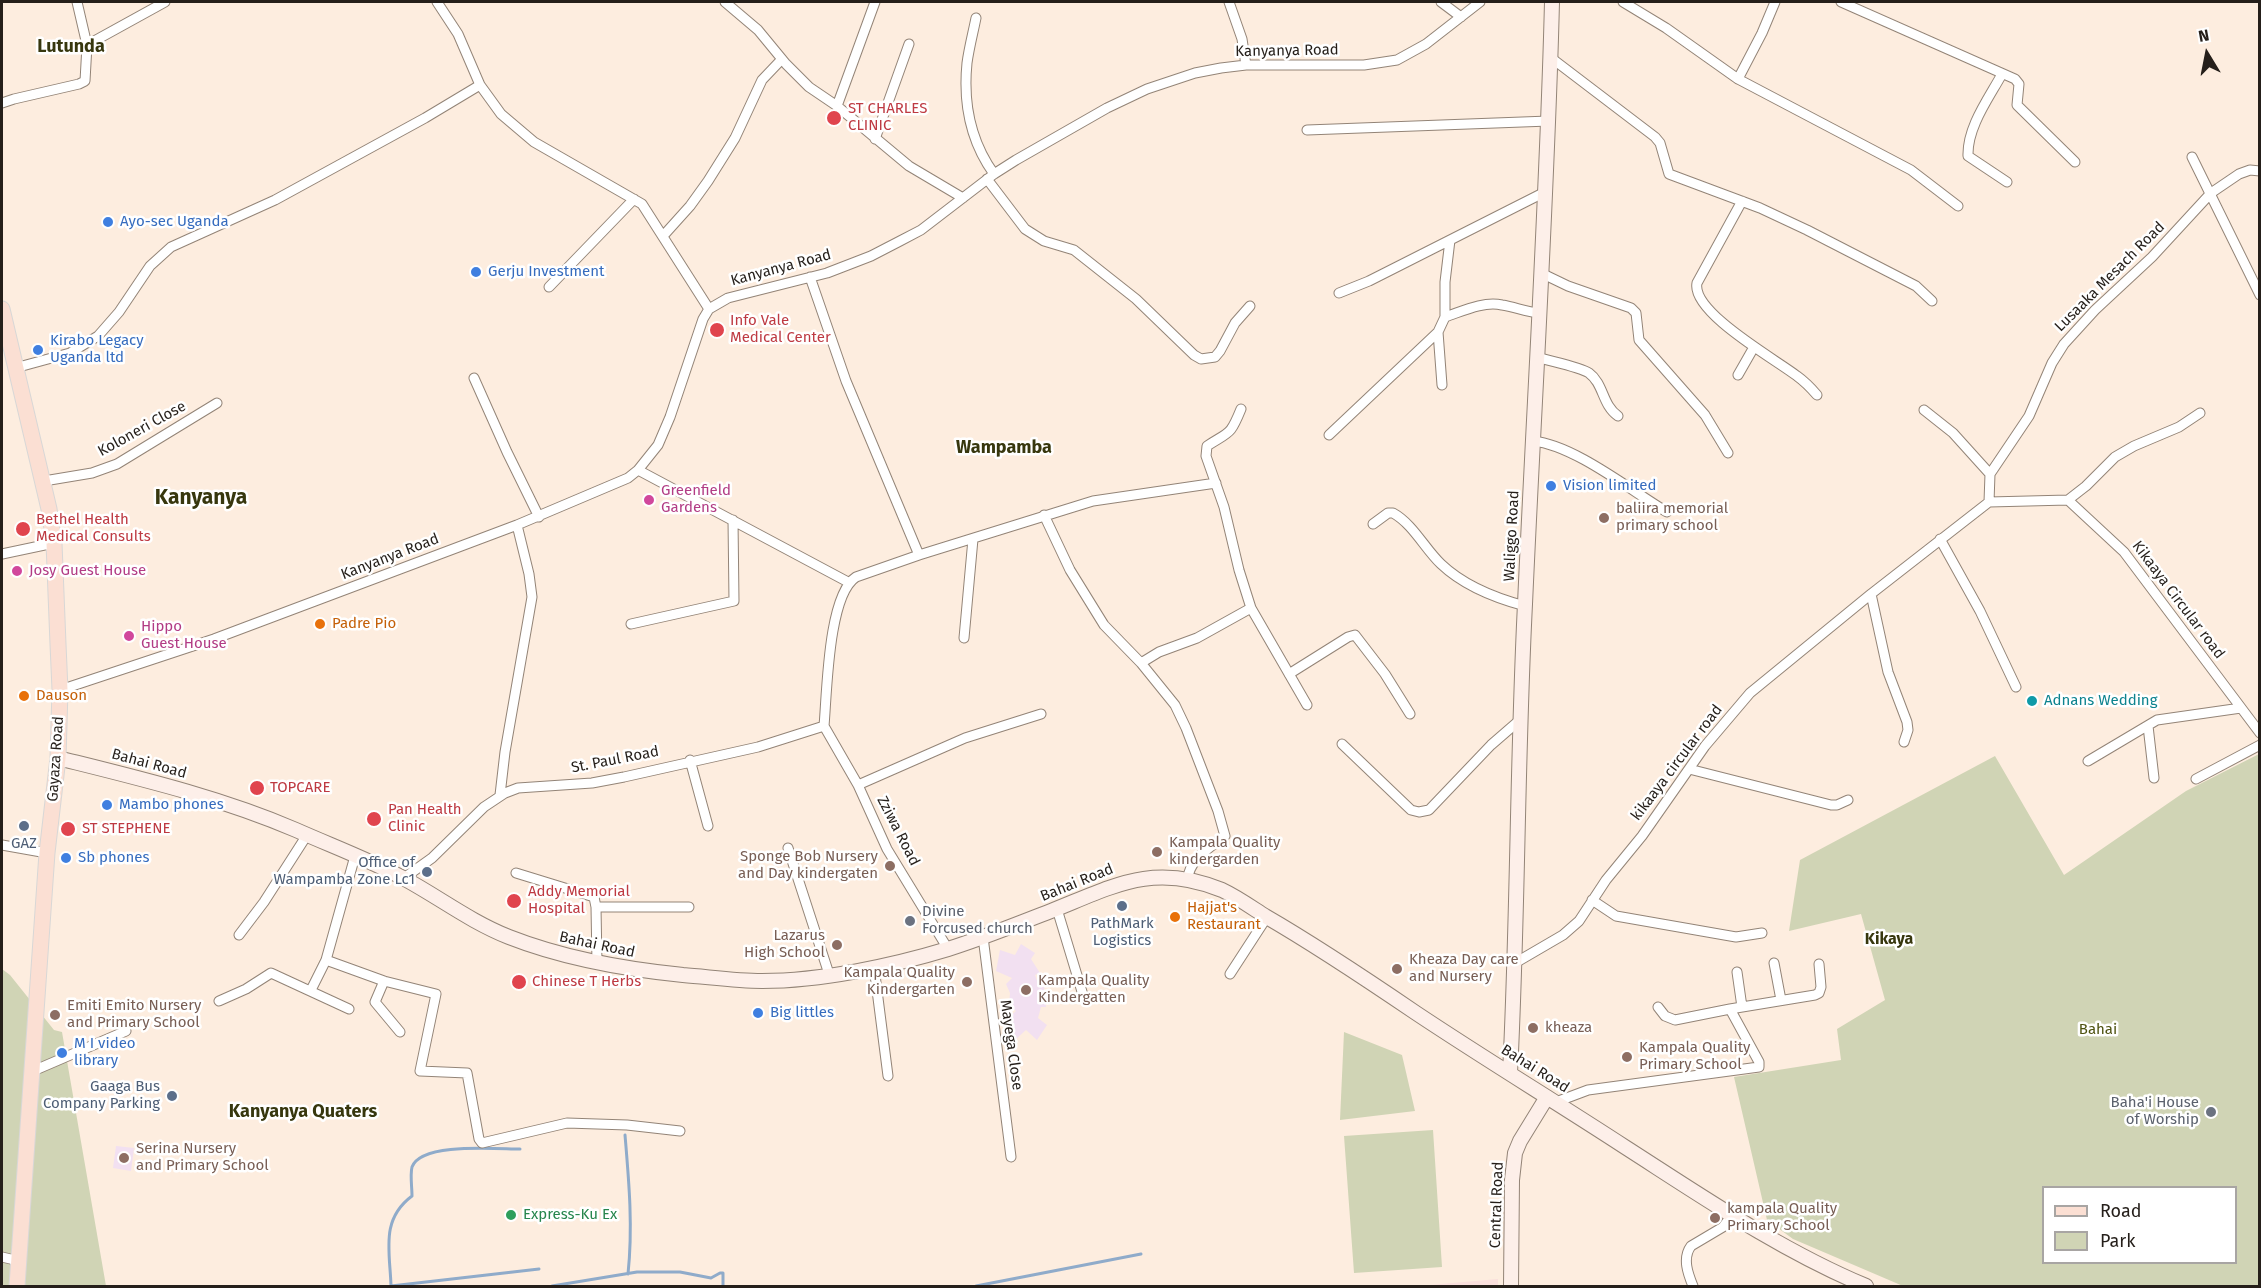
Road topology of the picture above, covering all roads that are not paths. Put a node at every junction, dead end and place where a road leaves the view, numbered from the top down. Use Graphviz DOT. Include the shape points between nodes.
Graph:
graph roads {
  1 [pos="77,2"];
  2 [pos="165,2"];
  3 [pos="437,2"];
  4 [pos="725,2"];
  5 [pos="875,2"];
  6 [pos="1229,2"];
  7 [pos="1441,2"];
  8 [pos="1480,2"];
  9 [pos="1552,2"];
  10 [pos="1623,2"];
  11 [pos="1775,2"];
  12 [pos="1841,2"];
  13 [pos="1461,17"];
  14 [pos="976,18"];
  15 [pos="909,44"];
  16 [pos="87,45"];
  17 [pos="1551,57"];
  18 [pos="782,59"];
  19 [pos="1246,65"];
  20 [pos="2002,74"];
  21 [pos="1738,79"];
  22 [pos="480,85"];
  23 [pos="2,103"];
  24 [pos="837,106"];
  25 [pos="1549,121"];
  26 [pos="1307,130"];
  27 [pos="874,139"];
  28 [pos="2192,157"];
  29 [pos="2075,162"];
  30 [pos="2259,171"];
  31 [pos="990,177"];
  32 [pos="2007,182"];
  33 [pos="1545,192"];
  34 [pos="2211,193"];
  35 [pos="963,198"];
  36 [pos="634,199"];
  37 [pos="1742,201"];
  38 [pos="1958,206"];
  39 [pos="663,236"];
  40 [pos="1450,240"];
  41 [pos="1541,273"];
  42 [pos="810,277"];
  43 [pos="549,287"];
  44 [pos="1339,293"];
  45 [pos="2259,295"];
  46 [pos="1932,301"];
  47 [pos="1250,306"];
  48 [pos="2,309"];
  49 [pos="709,309"];
  50 [pos="1539,313"];
  51 [pos="1445,317"];
  52 [pos="1438,332"];
  53 [pos="1754,347"];
  54 [pos="1537,357"];
  55 [pos="15,368"];
  56 [pos="1737,375"];
  57 [pos="474,378"];
  58 [pos="1442,385"];
  59 [pos="1817,395"];
  60 [pos="217,403"];
  61 [pos="1241,409"];
  62 [pos="1924,410"];
  63 [pos="2200,413"];
  64 [pos="1618,416"];
  65 [pos="1329,435"];
  66 [pos="1533,441"];
  67 [pos="1728,453"];
  68 [pos="638,470"];
  69 [pos="1990,474"];
  70 [pos="44,481"];
  71 [pos="1216,483"];
  72 [pos="2068,500"];
  73 [pos="1989,502"];
  74 [pos="1667,512"];
  75 [pos="1044,515"];
  76 [pos="539,517"];
  77 [pos="733,520"];
  78 [pos="1373,524"];
  79 [pos="517,525"];
  80 [pos="973,539"];
  81 [pos="1940,539"];
  82 [pos="54,543"];
  83 [pos="2,554"];
  84 [pos="919,555"];
  85 [pos="848,582"];
  86 [pos="1871,594"];
  87 [pos="1525,606"];
  88 [pos="1251,608"];
  89 [pos="631,624"];
  90 [pos="964,638"];
  91 [pos="1141,663"];
  92 [pos="1289,674"];
  93 [pos="2016,687"];
  94 [pos="60,690"];
  95 [pos="1307,705"];
  96 [pos="2241,708"];
  97 [pos="1041,714"];
  98 [pos="1410,714"];
  99 [pos="1521,718"];
  100 [pos="824,726"];
  101 [pos="2148,726"];
  102 [pos="2259,733"];
  103 [pos="1905,742"];
  104 [pos="1342,744"];
  105 [pos="2259,745"];
  106 [pos="58,758"];
  107 [pos="690,760"];
  108 [pos="2088,761"];
  109 [pos="1689,770"];
  110 [pos="2154,778"];
  111 [pos="2196,779"];
  112 [pos="858,785"];
  113 [pos="500,795"];
  114 [pos="1848,800"];
  115 [pos="708,826"];
  116 [pos="307,835"];
  117 [pos="2,845"];
  118 [pos="788,848"];
  119 [pos="47,853"];
  120 [pos="355,856"];
  121 [pos="516,873"];
  122 [pos="404,879"];
  123 [pos="1187,881"];
  124 [pos="1592,900"];
  125 [pos="596,907"];
  126 [pos="689,907"];
  127 [pos="1057,909"];
  128 [pos="1267,917"];
  129 [pos="1761,933"];
  130 [pos="239,934"];
  131 [pos="982,938"];
  132 [pos="948,949"];
  133 [pos="326,960"];
  134 [pos="597,963"];
  135 [pos="1515,963"];
  136 [pos="1774,963"];
  137 [pos="1818,964"];
  138 [pos="874,967"];
  139 [pos="1737,972"];
  140 [pos="830,974"];
  141 [pos="1230,974"];
  142 [pos="384,981"];
  143 [pos="310,990"];
  144 [pos="1083,995"];
  145 [pos="1781,1000"];
  146 [pos="219,1001"];
  147 [pos="1658,1007"];
  148 [pos="1742,1007"];
  149 [pos="349,1009"];
  150 [pos="1730,1009"];
  151 [pos="126,1031"];
  152 [pos="400,1032"];
  153 [pos="33,1071"];
  154 [pos="1510,1073"];
  155 [pos="888,1076"];
  156 [pos="1552,1099"];
  157 [pos="680,1131"];
  158 [pos="1011,1157"];
  159 [pos="1732,1215"];
  160 [pos="2,1257"];
  161 [pos="19,1261"];
  162 [pos="16,1287"];
  163 [pos="1511,1287"];
  164 [pos="1694,1287"];
  165 [pos="1866,1287"];
  1 -- 16 [label="street"];
  2 -- 16 [label="street"];
  3 -- 22 [label="street" via="458,34"];
  4 -- 18 [label="street" via="758,30"];
  5 -- 24 [label="street"];
  6 -- 19 [label="street"];
  7 -- 13 [label="street"];
  8 -- 13 [label="street, Kanyanya Road"];
  9 -- 17 [label="street, Waliggo Road"];
  10 -- 21 [label="street"];
  11 -- 21 [label="street"];
  12 -- 20 [label="street"];
  13 -- 19 [label="street, Kanyanya Road" via="1410,54 1381,63"];
  14 -- 31 [label="street" via="967,62 968,104 976,142"];
  15 -- 27 [label="street"];
  16 -- 23 [label="street" via="85,81"];
  17 -- 25 [label="street, Waliggo Road"];
  17 -- 37 [label="street" via="1655,137 1669,174"];
  18 -- 24 [label="street" via="809,87"];
  18 -- 39 [label="street" via="762,80 735,138 708,181"];
  19 -- 31 [label="street, Kanyanya Road" via="1195,73 1147,89"];
  20 -- 29 [label="street" via="2019,84 2017,105"];
  20 -- 32 [label="street" via="1976,122 1968,156"];
  21 -- 38 [label="street" via="1911,170"];
  22 -- 36 [label="street" via="520,133"];
  22 -- 55 [label="street" via="275,200 171,247 150,266 98,336 50,360"];
  24 -- 27 [label="street"];
  25 -- 26 [label="street"];
  25 -- 33 [label="street, Waliggo Road"];
  27 -- 35 [label="street" via="924,177"];
  28 -- 34 [label="street"];
  30 -- 34 [label="street, Lusaaka Mesach Road" via="2239,174"];
  31 -- 35 [label="street, Kanyanya Road"];
  31 -- 47 [label="street" via="1024,229 1044,241 1074,250 1202,359 1215,357"];
  33 -- 40 [label="street"];
  33 -- 41 [label="street, Waliggo Road"];
  34 -- 45 [label="street"];
  34 -- 69 [label="street, Lusaaka Mesach Road" via="2064,344 2029,416"];
  35 -- 42 [label="street, Kanyanya Road" via="900,241 849,265"];
  36 -- 39 [label="street" via="648,211"];
  36 -- 43 [label="street"];
  37 -- 46 [label="street" via="1895,274"];
  37 -- 53 [label="street" via="1695,290 1726,326"];
  39 -- 49 [label="street"];
  40 -- 44 [label="street"];
  40 -- 51 [label="street"];
  41 -- 50 [label="street, Waliggo Road"];
  41 -- 67 [label="street" via="1631,308 1636,314 1639,340 1705,415"];
  42 -- 49 [label="street, Kanyanya Road" via="728,298"];
  42 -- 84 [label="street" via="846,381"];
  48 -- 55 [label="main road, Gayaza Road"];
  49 -- 68 [label="street, Kanyanya Road" via="658,445"];
  50 -- 51 [label="street" via="1492,304"];
  50 -- 54 [label="street, Waliggo Road"];
  51 -- 52 [label="street"];
  52 -- 58 [label="street"];
  52 -- 65 [label="street"];
  53 -- 56 [label="street"];
  53 -- 59 [label="street"];
  54 -- 64 [label="street" via="1588,373 1610,411"];
  54 -- 66 [label="street, Waliggo Road"];
  55 -- 70 [label="main road, Gayaza Road"];
  57 -- 76 [label="street"];
  60 -- 70 [label="street, Koloneri Close" via="117,464 92,473"];
  61 -- 71 [label="street" via="1229,434 1205,450"];
  62 -- 69 [label="street" via="1953,433"];
  63 -- 72 [label="street" via="2115,457"];
  66 -- 74 [label="street" via="1558,447"];
  66 -- 87 [label="street, Waliggo Road"];
  68 -- 76 [label="street, Kanyanya Road" via="616,484"];
  68 -- 77 [label="street"];
  69 -- 73 [label="street"];
  70 -- 82 [label="main road, Gayaza Road"];
  71 -- 75 [label="street" via="1093,501"];
  71 -- 88 [label="street"];
  72 -- 73 [label="street"];
  72 -- 96 [label="street, Kikaaya Circular road" via="2124,552"];
  73 -- 81 [label="street, kikaaya circular road"];
  75 -- 80 [label="street"];
  75 -- 91 [label="street" via="1079,586 1104,625"];
  76 -- 79 [label="street, Kanyanya Road"];
  77 -- 85 [label="street"];
  77 -- 89 [label="street" via="734,601"];
  78 -- 87 [label="street" via="1393,513 1442,565 1467,583 1498,599"];
  79 -- 94 [label="street, Kanyanya Road" via="214,639"];
  79 -- 113 [label="street" via="532,597"];
  80 -- 84 [label="street"];
  80 -- 90 [label="street"];
  81 -- 86 [label="street, kikaaya circular road"];
  81 -- 93 [label="street"];
  82 -- 83 [label="street"];
  82 -- 94 [label="main road, Gayaza Road"];
  84 -- 85 [label="street"];
  85 -- 100 [label="street" via="833,629"];
  86 -- 103 [label="street" via="1888,672 1907,722"];
  86 -- 109 [label="street, kikaaya circular road" via="1750,693"];
  87 -- 99 [label="street, Waliggo Road"];
  88 -- 91 [label="street"];
  88 -- 92 [label="street"];
  91 -- 123 [label="street" via="1168,694 1186,728 1225,836 1196,858"];
  92 -- 95 [label="street"];
  92 -- 98 [label="street" via="1355,635"];
  94 -- 106 [label="main road, Gayaza Road"];
  96 -- 101 [label="street" via="2157,720"];
  96 -- 102 [label="street, Kikaaya Circular road"];
  97 -- 112 [label="street" via="965,738"];
  99 -- 104 [label="street" via="1429,810 1419,812 1411,810"];
  99 -- 135 [label="street, Waliggo Road"];
  100 -- 107 [label="street, St. Paul Road" via="758,747"];
  100 -- 112 [label="street, Zziwa Road"];
  101 -- 108 [label="street"];
  101 -- 110 [label="street"];
  105 -- 111 [label="street"];
  106 -- 116 [label="street, Bahai Road" via="196,794"];
  106 -- 119 [label="main road, Gayaza Road"];
  107 -- 113 [label="street, St. Paul Road" via="592,783 518,788"];
  107 -- 115 [label="street"];
  109 -- 114 [label="street" via="1831,805"];
  109 -- 124 [label="street, kikaaya circular road"];
  112 -- 132 [label="street, Zziwa Road" via="887,849"];
  113 -- 122 [label="street, St. Paul Road"];
  116 -- 120 [label="street, Bahai Road"];
  116 -- 130 [label="street" via="271,893"];
  117 -- 119 [label="street"];
  118 -- 140 [label="street"];
  119 -- 153 [label="main road, Gayaza Road"];
  120 -- 122 [label="street, Bahai Road"];
  120 -- 133 [label="street"];
  121 -- 125 [label="street" via="591,895"];
  122 -- 134 [label="street, Bahai Road" via="474,922 509,937"];
  123 -- 127 [label="street, Bahai Road" via="1125,881"];
  123 -- 128 [label="street, Bahai Road" via="1224,891"];
  124 -- 129 [label="street" via="1616,916 1736,937"];
  124 -- 135 [label="street, kikaaya circular road" via="1579,921 1563,935"];
  125 -- 126 [label="street"];
  125 -- 134 [label="street"];
  127 -- 131 [label="street, Bahai Road"];
  127 -- 144 [label="street"];
  128 -- 141 [label="street"];
  128 -- 154 [label="street, Bahai Road"];
  131 -- 132 [label="street, Bahai Road"];
  131 -- 158 [label="street, Mayega Close"];
  132 -- 138 [label="street, Bahai Road"];
  133 -- 142 [label="street"];
  133 -- 143 [label="street"];
  134 -- 140 [label="street, Bahai Road" via="763,981"];
  135 -- 154 [label="street, Waliggo Road"];
  136 -- 145 [label="street"];
  137 -- 145 [label="street" via="1820,993"];
  138 -- 140 [label="street, Bahai Road"];
  138 -- 155 [label="street"];
  139 -- 148 [label="street"];
  142 -- 152 [label="street" via="375,1002"];
  142 -- 157 [label="street" via="436,994 420,1071 467,1073 482,1143 567,1123"];
  143 -- 146 [label="street" via="271,972 246,990"];
  143 -- 149 [label="street"];
  145 -- 148 [label="street"];
  147 -- 150 [label="street" via="1675,1020"];
  148 -- 150 [label="street"];
  150 -- 156 [label="street" via="1759,1067 1588,1090"];
  151 -- 153 [label="street"];
  153 -- 161 [label="main road, Gayaza Road"];
  154 -- 156 [label="street, Bahai Road"];
  156 -- 159 [label="street, Bahai Road"];
  156 -- 163 [label="street, Central Road" via="1515,1153"];
  159 -- 164 [label="street" via="1723,1227 1687,1250 1685,1257"];
  159 -- 165 [label="street, Bahai Road" via="1802,1257"];
  160 -- 161 [label="street"];
  161 -- 162 [label="main road, Gayaza Road"];
}
